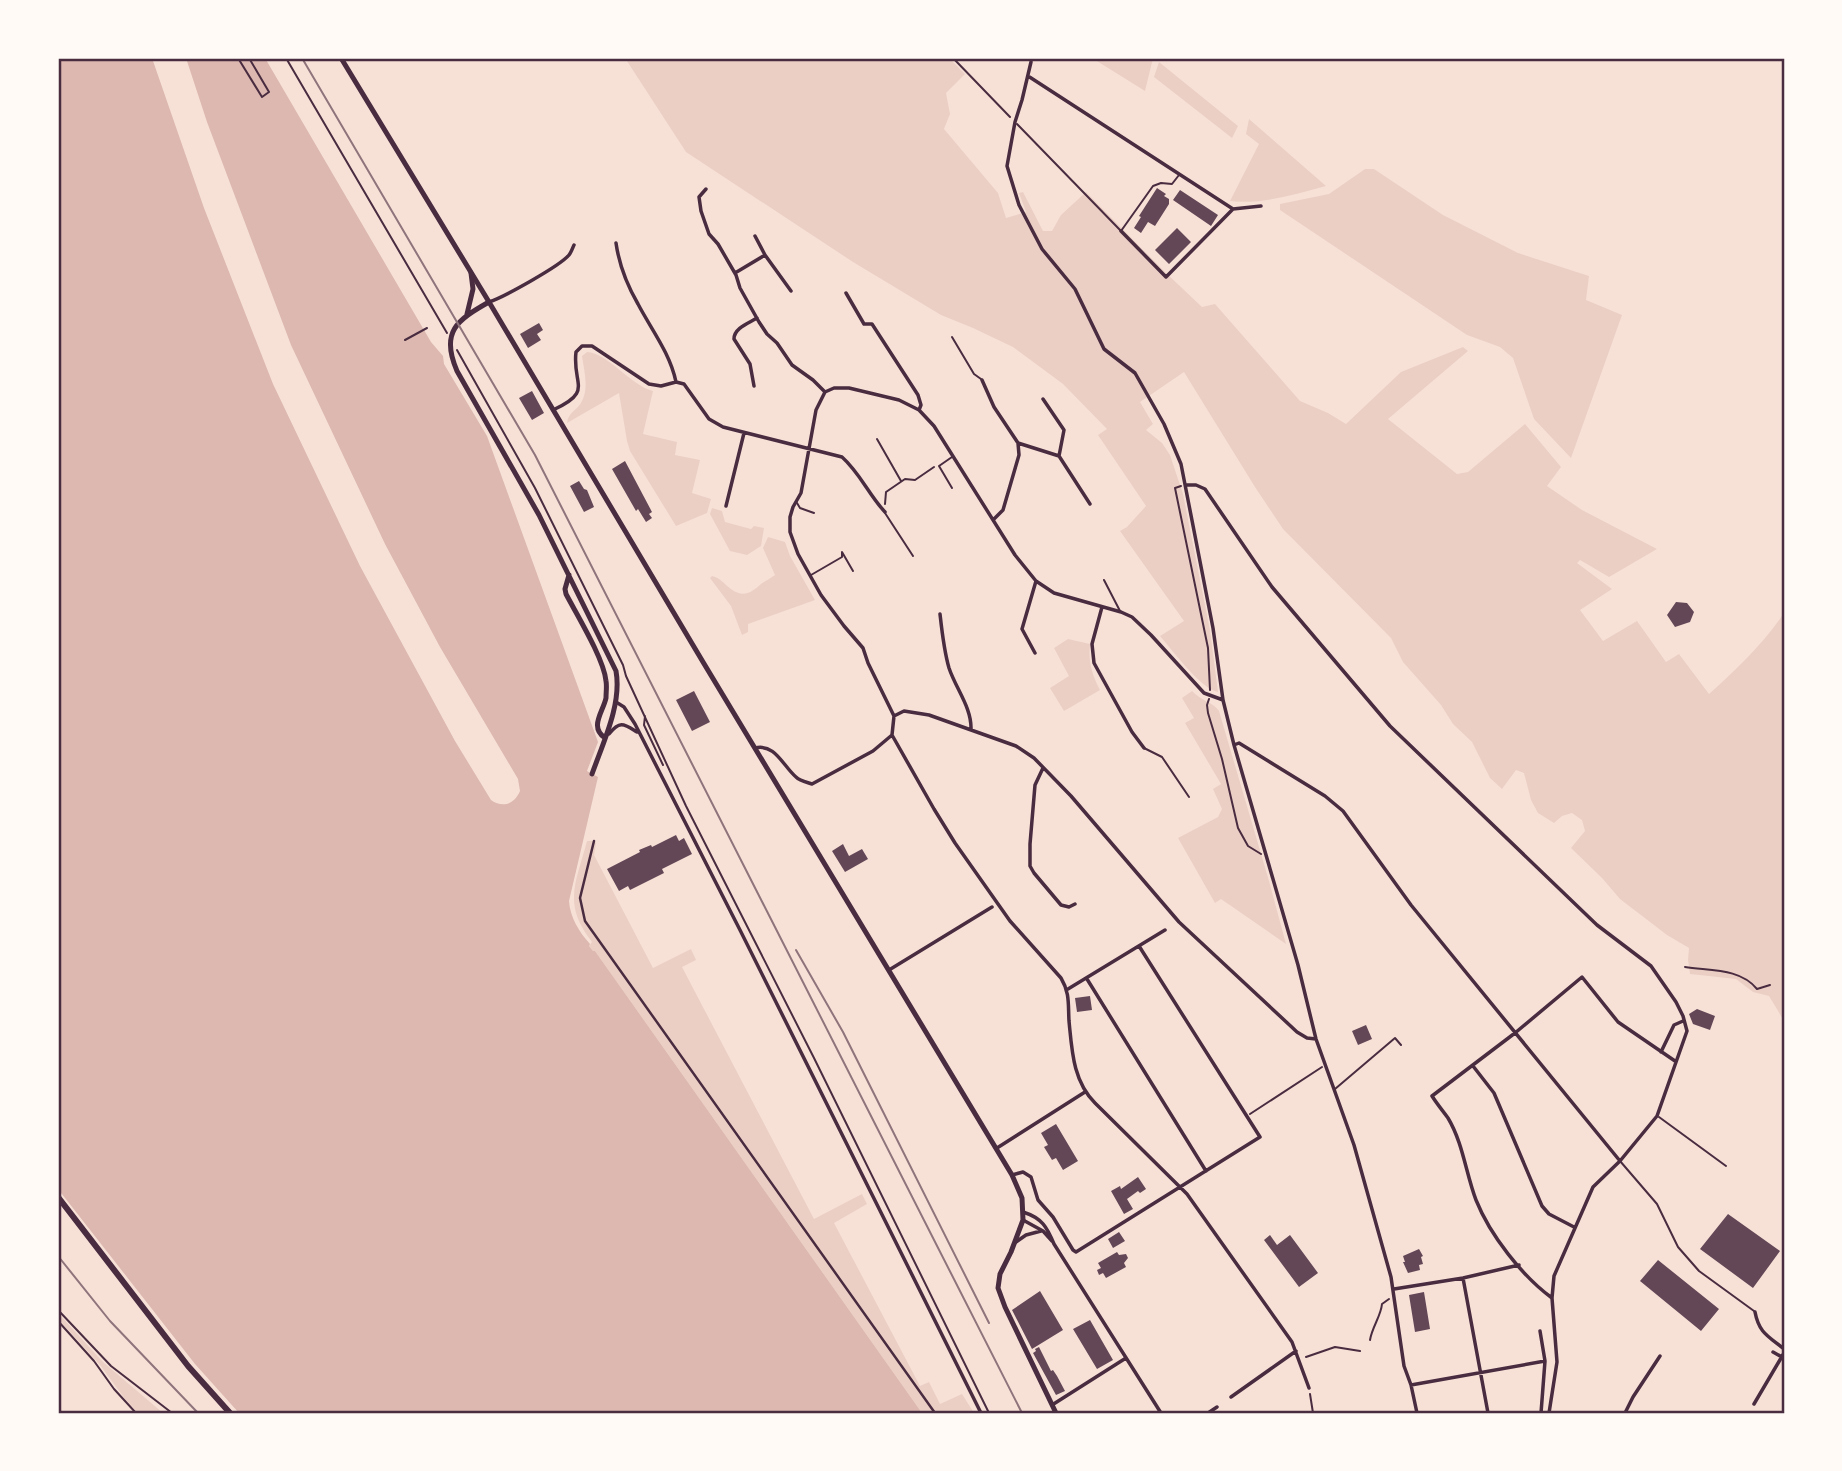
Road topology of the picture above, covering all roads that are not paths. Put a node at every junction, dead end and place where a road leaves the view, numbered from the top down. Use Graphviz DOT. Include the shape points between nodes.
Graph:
graph roads {
  1 [pos="341,58"];
  2 [pos="1030,60"];
  3 [pos="1028,76"];
  4 [pos="1015,122"];
  5 [pos="1180,174"];
  6 [pos="706,189"];
  7 [pos="1261,206"];
  8 [pos="1233,209"];
  9 [pos="1121,231"];
  10 [pos="755,236"];
  11 [pos="616,243"];
  12 [pos="574,245"];
  13 [pos="765,255"];
  14 [pos="735,273"];
  15 [pos="471,274"];
  16 [pos="791,291"];
  17 [pos="846,293"];
  18 [pos="489,302"];
  19 [pos="467,314"];
  20 [pos="757,318"];
  21 [pos="951,337"];
  22 [pos="982,380"];
  23 [pos="676,382"];
  24 [pos="754,386"];
  25 [pos="825,393"];
  26 [pos="1043,400"];
  27 [pos="553,410"];
  28 [pos="919,410"];
  29 [pos="744,433"];
  30 [pos="1018,443"];
  31 [pos="808,450"];
  32 [pos="1059,456"];
  33 [pos="953,457"];
  34 [pos="1185,485"];
  35 [pos="952,488"];
  36 [pos="796,502"];
  37 [pos="1090,504"];
  38 [pos="726,506"];
  39 [pos="885,512"];
  40 [pos="814,513"];
  41 [pos="993,520"];
  42 [pos="913,556"];
  43 [pos="853,571"];
  44 [pos="569,575"];
  45 [pos="810,576"];
  46 [pos="1104,580"];
  47 [pos="1036,581"];
  48 [pos="1102,607"];
  49 [pos="1121,612"];
  50 [pos="940,614"];
  51 [pos="1035,653"];
  52 [pos="1223,699"];
  53 [pos="616,702"];
  54 [pos="894,716"];
  55 [pos="971,730"];
  56 [pos="639,733"];
  57 [pos="892,735"];
  58 [pos="606,738"];
  59 [pos="1234,745"];
  60 [pos="755,748"];
  61 [pos="1144,748"];
  62 [pos="1043,768"];
  63 [pos="592,774"];
  64 [pos="1189,797"];
  65 [pos="594,841"];
  66 [pos="1075,904"];
  67 [pos="992,907"];
  68 [pos="1165,930"];
  69 [pos="1139,946"];
  70 [pos="889,970"];
  71 [pos="1087,979"];
  72 [pos="1068,989"];
  73 [pos="1684,1021"];
  74 [pos="1515,1032"];
  75 [pos="1316,1039"];
  76 [pos="1401,1045"];
  77 [pos="1661,1052"];
  78 [pos="1675,1061"];
  79 [pos="1473,1066"];
  80 [pos="1334,1090"];
  81 [pos="1085,1093"];
  82 [pos="1657,1116"];
  83 [pos="997,1148"];
  84 [pos="1620,1161"];
  85 [pos="1726,1166"];
  86 [pos="1206,1171"];
  87 [pos="1012,1175"];
  88 [pos="1182,1187"];
  89 [pos="58,1197"];
  90 [pos="1023,1216"];
  91 [pos="1574,1227"];
  92 [pos="1043,1231"];
  93 [pos="1015,1243"];
  94 [pos="1054,1244"];
  95 [pos="1519,1265"];
  96 [pos="1463,1278"];
  97 [pos="1393,1289"];
  98 [pos="1552,1297"];
  99 [pos="1755,1312"];
  100 [pos="1540,1331"];
  101 [pos="1296,1351"];
  102 [pos="1773,1352"];
  103 [pos="1784,1353"];
  104 [pos="1660,1356"];
  105 [pos="1126,1358"];
  106 [pos="1545,1362"];
  107 [pos="1480,1373"];
  108 [pos="1411,1384"];
  109 [pos="1309,1388"];
  110 [pos="1231,1397"];
  111 [pos="1754,1404"];
  112 [pos="1052,1405"];
  113 [pos="1217,1407"];
  114 [pos="230,1413"];
  115 [pos="935,1413"];
  116 [pos="981,1413"];
  117 [pos="1056,1413"];
  118 [pos="1161,1413"];
  119 [pos="1209,1413"];
  120 [pos="1416,1413"];
  121 [pos="1488,1413"];
  122 [pos="1541,1413"];
  123 [pos="1549,1413"];
  124 [pos="1625,1413"];
  1 -- 15 [label="main road"];
  2 -- 3 [label="street"];
  3 -- 4 [label="street"];
  3 -- 5 [label="street"];
  4 -- 9 [label="lane"];
  4 -- 34 [label="street" via="1007,166 1020,205 1042,249 1075,289 1104,349 1135,373 1164,424"];
  5 -- 8 [label="street"];
  5 -- 9 [label="lane" via="1172,184 1153,186"];
  6 -- 14 [label="street" via="699,197 705,224"];
  7 -- 8 [label="street"];
  8 -- 9 [label="street" via="1166,276"];
  10 -- 13 [label="street"];
  11 -- 23 [label="street" via="636,301 671,363"];
  12 -- 18 [label="street" via="570,255 557,264"];
  13 -- 14 [label="street"];
  13 -- 16 [label="street"];
  14 -- 20 [label="street"];
  15 -- 18 [label="main road"];
  15 -- 19 [label="main road"];
  17 -- 28 [label="street" via="918,395"];
  18 -- 19 [label="main road"];
  18 -- 27 [label="main road"];
  19 -- 44 [label="main road" via="452,337 452,358"];
  20 -- 24 [label="street" via="734,334 750,364"];
  20 -- 25 [label="street" via="792,365"];
  21 -- 22 [label="lane"];
  22 -- 30 [label="street"];
  23 -- 27 [label="street" via="649,384 586,345 578,348 575,356 576,394"];
  23 -- 29 [label="street" via="684,384 713,422"];
  25 -- 28 [label="street" via="849,388 899,400"];
  25 -- 31 [label="street" via="816,410"];
  26 -- 32 [label="street" via="1064,430"];
  27 -- 60 [label="main road"];
  28 -- 33 [label="street"];
  29 -- 31 [label="street"];
  29 -- 38 [label="street"];
  30 -- 32 [label="street"];
  30 -- 41 [label="street" via="1003,510"];
  31 -- 36 [label="street"];
  31 -- 39 [label="street" via="842,457"];
  32 -- 37 [label="street"];
  33 -- 35 [label="lane" via="939,466"];
  33 -- 41 [label="street"];
  34 -- 52 [label="street"];
  34 -- 73 [label="street" via="1205,489 1272,587 1390,726 1597,925 1651,966"];
  36 -- 40 [label="lane"];
  36 -- 45 [label="street" via="790,532"];
  39 -- 42 [label="lane"];
  41 -- 47 [label="street"];
  43 -- 45 [label="lane" via="842,551 842,557"];
  44 -- 53 [label="main road" via="616,671"];
  44 -- 58 [label="main road" via="566,594 606,677 606,697 597,723"];
  45 -- 54 [label="street" via="863,648"];
  46 -- 49 [label="lane"];
  47 -- 48 [label="street" via="1054,593"];
  47 -- 51 [label="street" via="1022,629"];
  48 -- 49 [label="street"];
  48 -- 61 [label="street" via="1092,644 1094,663"];
  49 -- 52 [label="street" via="1138,622 1195,684"];
  50 -- 55 [label="street" via="947,659 968,708"];
  52 -- 59 [label="street"];
  53 -- 56 [label="street"];
  53 -- 58 [label="main road"];
  54 -- 55 [label="street" via="910,711"];
  54 -- 57 [label="street"];
  55 -- 62 [label="street" via="1023,748"];
  56 -- 58 [label="street" via="620,725"];
  56 -- 116 [label="street"];
  57 -- 60 [label="street" via="873,751 812,784 796,777 771,749"];
  57 -- 72 [label="street" via="962,853 1012,923"];
  58 -- 63 [label="main road"];
  59 -- 74 [label="street" via="1239,743 1343,811 1411,905"];
  59 -- 75 [label="street"];
  60 -- 70 [label="main road"];
  61 -- 64 [label="lane" via="1162,757"];
  62 -- 66 [label="street" via="1035,785 1030,866 1061,905"];
  62 -- 75 [label="street" via="1179,922 1297,1032"];
  65 -- 115 [label="street" via="580,898 584,921"];
  67 -- 70 [label="street"];
  68 -- 69 [label="street"];
  69 -- 71 [label="street"];
  69 -- 86 [label="street" via="1260,1137"];
  70 -- 83 [label="main road"];
  71 -- 72 [label="street"];
  71 -- 86 [label="street"];
  72 -- 81 [label="street" via="1074,1065"];
  73 -- 77 [label="street" via="1674,1025"];
  73 -- 78 [label="street" via="1687,1031"];
  74 -- 77 [label="street" via="1582,977 1618,1022"];
  74 -- 79 [label="street"];
  74 -- 84 [label="street"];
  75 -- 80 [label="street"];
  76 -- 80 [label="lane" via="1395,1038"];
  77 -- 78 [label="street"];
  78 -- 82 [label="street"];
  79 -- 91 [label="street" via="1494,1093 1542,1206"];
  79 -- 95 [label="street" via="1432,1096 1449,1120 1489,1227"];
  80 -- 97 [label="street"];
  81 -- 83 [label="street"];
  81 -- 88 [label="street"];
  82 -- 84 [label="street"];
  82 -- 85 [label="lane"];
  83 -- 87 [label="main road"];
  84 -- 91 [label="street" via="1593,1187"];
  84 -- 99 [label="lane" via="1657,1204 1678,1247 1699,1271"];
  86 -- 88 [label="street"];
  87 -- 88 [label="street" via="1023,1172 1031,1177 1038,1200 1076,1252"];
  87 -- 90 [label="main road"];
  88 -- 101 [label="street"];
  89 -- 114 [label="main road" via="188,1366"];
  90 -- 92 [label="street"];
  90 -- 93 [label="main road"];
  90 -- 94 [label="street" via="1035,1217 1046,1226"];
  91 -- 98 [label="street" via="1554,1276"];
  92 -- 93 [label="street"];
  92 -- 94 [label="street"];
  93 -- 112 [label="main road" via="998,1288"];
  94 -- 105 [label="street"];
  95 -- 96 [label="street"];
  95 -- 98 [label="street"];
  96 -- 97 [label="street"];
  96 -- 107 [label="street"];
  97 -- 108 [label="street" via="1404,1366"];
  98 -- 123 [label="street" via="1557,1362"];
  99 -- 103 [label="street" via="1758,1325"];
  100 -- 106 [label="street"];
  101 -- 109 [label="street"];
  101 -- 110 [label="street"];
  102 -- 103 [label="street"];
  103 -- 111 [label="street"];
  104 -- 124 [label="street"];
  105 -- 112 [label="street"];
  105 -- 118 [label="street"];
  106 -- 107 [label="street"];
  106 -- 122 [label="street"];
  107 -- 108 [label="street"];
  107 -- 121 [label="street"];
  108 -- 120 [label="street"];
  112 -- 117 [label="main road"];
  113 -- 119 [label="street"];
}
